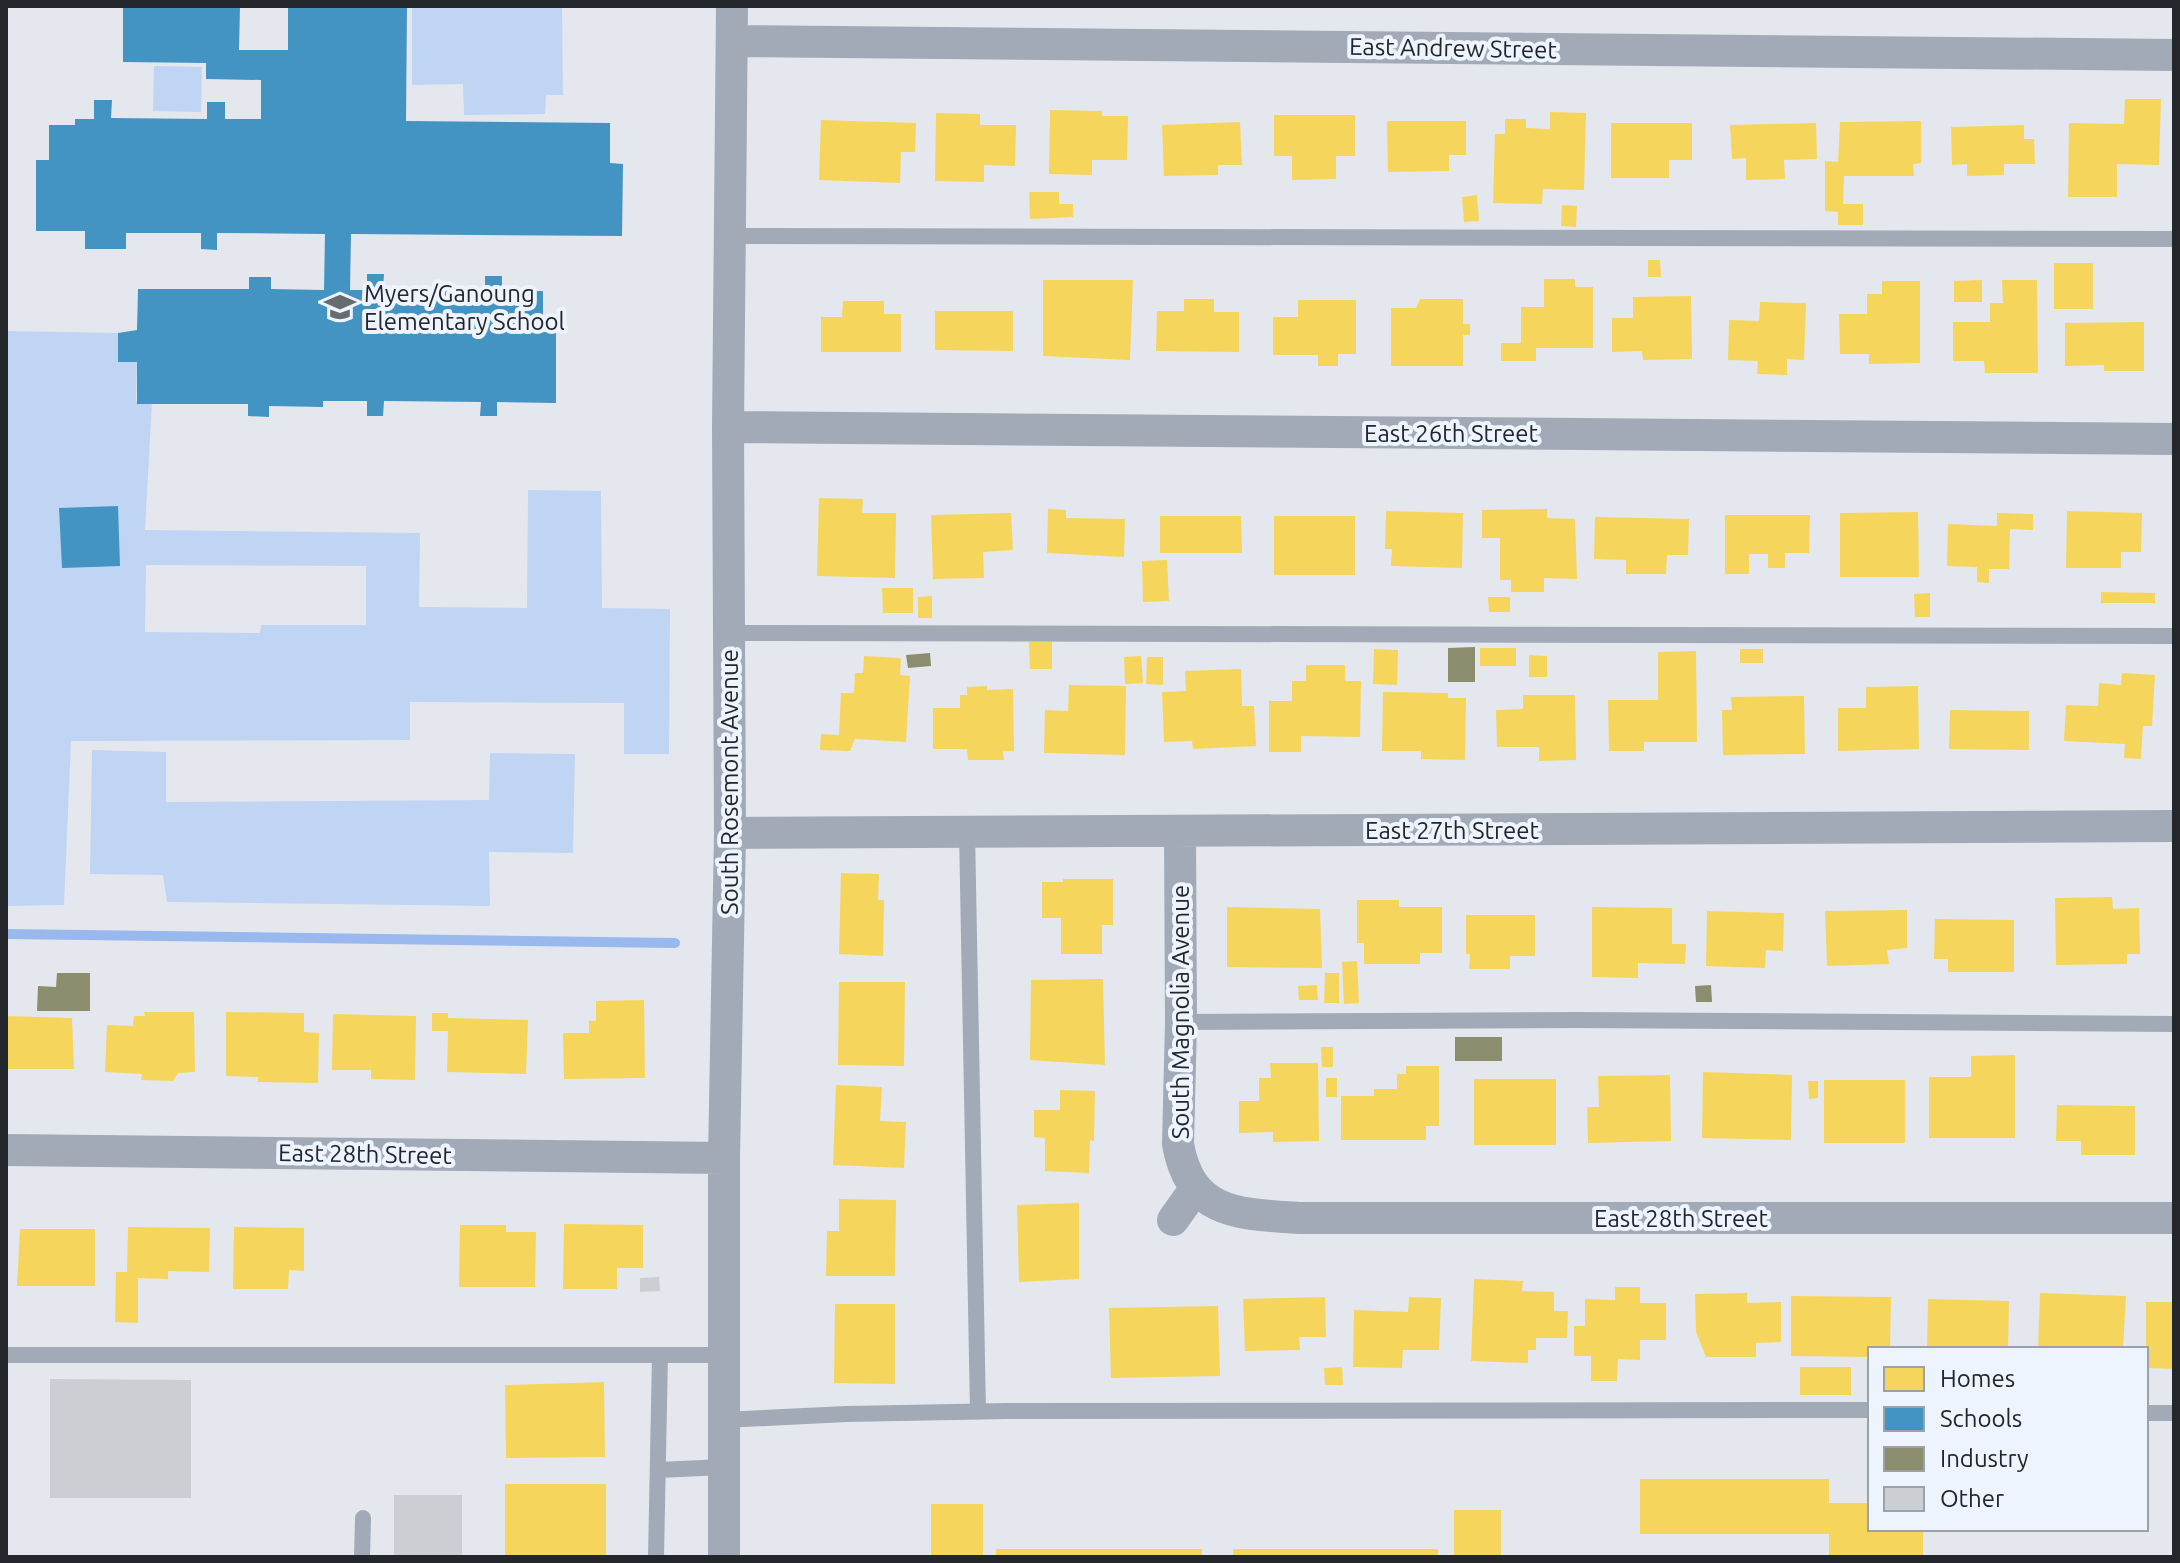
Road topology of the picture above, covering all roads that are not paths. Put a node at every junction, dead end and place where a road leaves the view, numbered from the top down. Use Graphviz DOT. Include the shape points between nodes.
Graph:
graph roads {
  1 [pos="732,6"];
  2 [pos="732,41"];
  3 [pos="2174,55"];
  4 [pos="730,236"];
  5 [pos="2174,239"];
  6 [pos="728,427"];
  7 [pos="2174,439"];
  8 [pos="729,633"];
  9 [pos="2174,636"];
  10 [pos="2174,826"];
  11 [pos="967,831"];
  12 [pos="1180,831"];
  13 [pos="730,833"];
  14 [pos="1181,1022"];
  15 [pos="2174,1024"];
  16 [pos="6,1150"];
  17 [pos="724,1158"];
  18 [pos="1195,1189"];
  19 [pos="2174,1218"];
  20 [pos="1173,1220"];
  21 [pos="6,1355"];
  22 [pos="660,1355"];
  23 [pos="724,1355"];
  24 [pos="1868,1410"];
  25 [pos="978,1412"];
  26 [pos="2148,1413"];
  27 [pos="2174,1413"];
  28 [pos="724,1420"];
  29 [pos="724,1467"];
  30 [pos="658,1470"];
  31 [pos="363,1518"];
  32 [pos="362,1557"];
  33 [pos="656,1557"];
  34 [pos="724,1557"];
  1 -- 2 [label="street, South Rosemont Avenue"];
  2 -- 3 [label="street, East Andrew Street"];
  2 -- 4 [label="street, South Rosemont Avenue"];
  4 -- 5 [label="lane"];
  4 -- 6 [label="street, South Rosemont Avenue"];
  6 -- 7 [label="street, East 26th Street"];
  6 -- 8 [label="street, South Rosemont Avenue"];
  8 -- 9 [label="lane"];
  8 -- 13 [label="street, South Rosemont Avenue"];
  10 -- 12 [label="street, East 27th Street"];
  11 -- 12 [label="street, East 27th Street"];
  11 -- 13 [label="street, East 27th Street"];
  11 -- 25 [label="lane"];
  12 -- 14 [label="street, South Magnolia Avenue"];
  13 -- 17 [label="street, South Rosemont Avenue"];
  14 -- 15 [label="lane"];
  14 -- 18 [label="street, South Magnolia Avenue" via="1177,1130 1181,1160"];
  16 -- 17 [label="street, East 28th Street"];
  17 -- 23 [label="street, South Rosemont Avenue"];
  18 -- 19 [label="street, East 28th Street" via="1229,1209 1299,1218"];
  18 -- 20 [label="street"];
  21 -- 22 [label="lane"];
  22 -- 23 [label="lane"];
  22 -- 30 [label="lane"];
  23 -- 28 [label="street, South Rosemont Avenue"];
  24 -- 25 [label="lane"];
  25 -- 28 [label="lane"];
  26 -- 27 [label="lane"];
  28 -- 29 [label="street, South Rosemont Avenue"];
  29 -- 30 [label="lane"];
  29 -- 34 [label="street, South Rosemont Avenue"];
  30 -- 33 [label="lane"];
  31 -- 32 [label="lane"];
}
